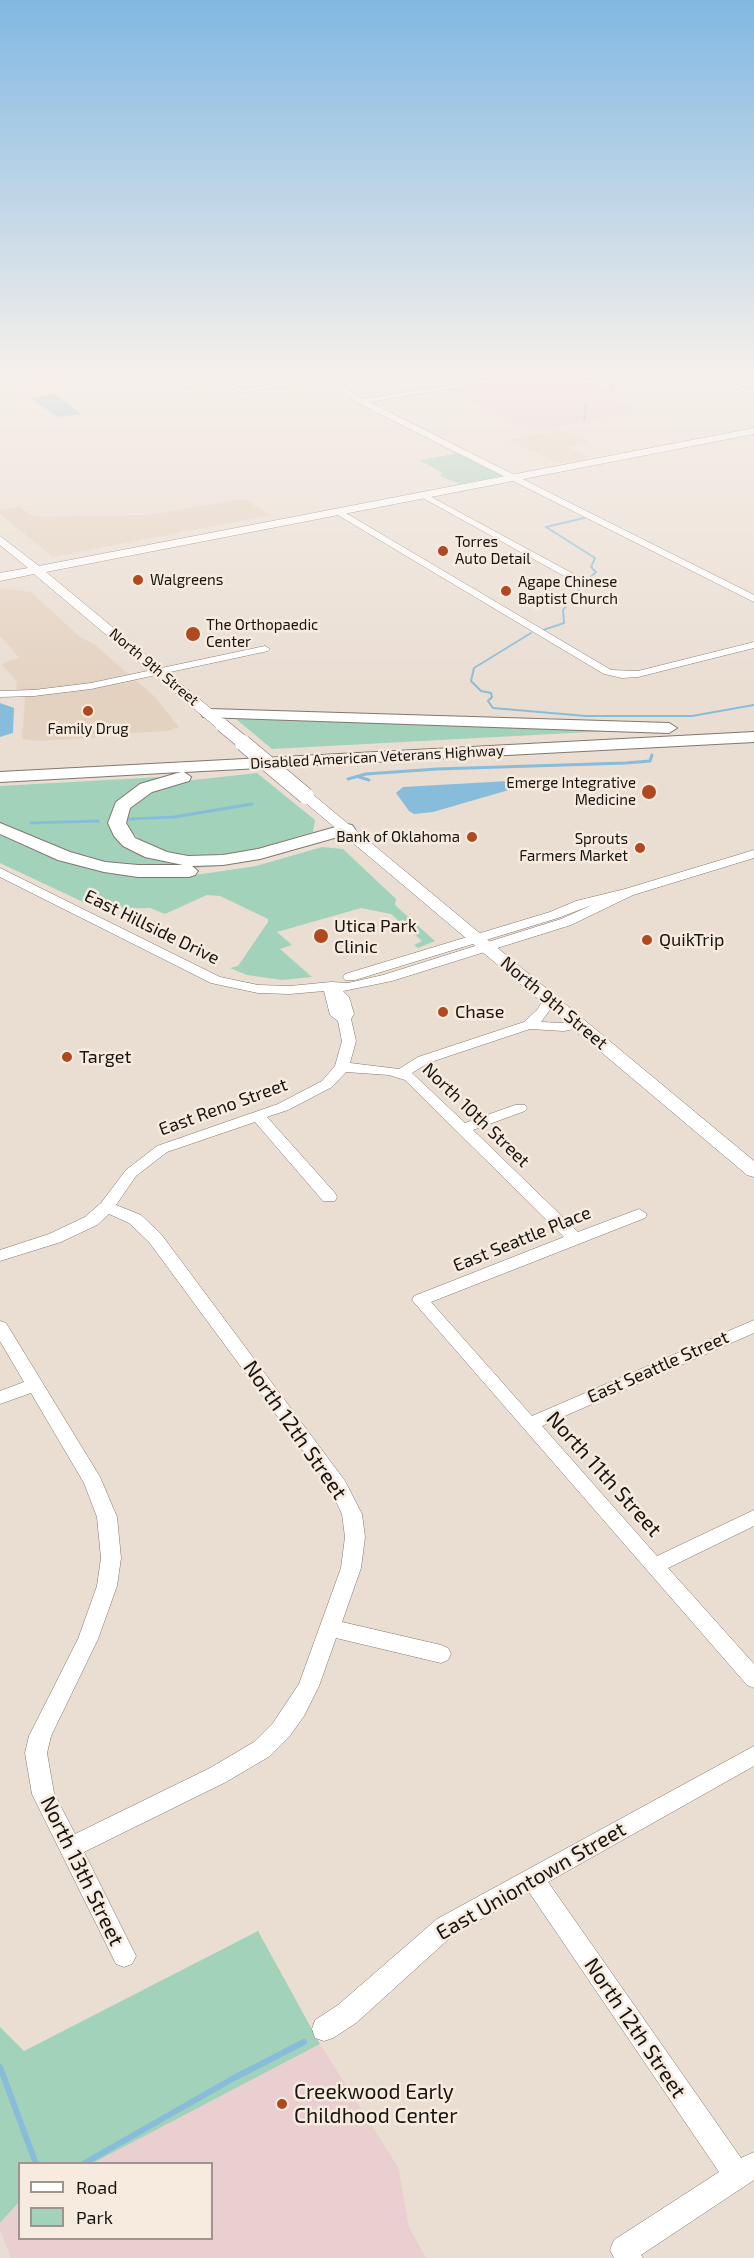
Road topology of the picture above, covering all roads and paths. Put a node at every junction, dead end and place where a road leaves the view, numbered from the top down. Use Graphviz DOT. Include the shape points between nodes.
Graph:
graph roads {
  1 [pos="513,478"];
  2 [pos="515,478"];
  3 [pos="424,495"];
  4 [pos="339,512"];
  5 [pos="0,539"];
  6 [pos="37,570"];
  7 [pos="0,577"];
  8 [pos="578,580"];
  9 [pos="754,599"];
  10 [pos="754,645"];
  11 [pos="265,649"];
  12 [pos="159,672"];
  13 [pos="0,694"];
  14 [pos="216,720"];
  15 [pos="754,729"];
  16 [pos="754,737"];
  17 [pos="242,764"];
  18 [pos="0,769"];
  19 [pos="0,777"];
  20 [pos="0,828"];
  21 [pos="350,832"];
  22 [pos="754,854"];
  23 [pos="0,872"];
  24 [pos="482,943"];
  25 [pos="331,986"];
  26 [pos="550,1000"];
  27 [pos="579,1024"];
  28 [pos="529,1025"];
  29 [pos="342,1067"];
  30 [pos="403,1073"];
  31 [pos="520,1108"];
  32 [pos="257,1115"];
  33 [pos="462,1129"];
  34 [pos="754,1171"];
  35 [pos="329,1197"];
  36 [pos="107,1207"];
  37 [pos="639,1214"];
  38 [pos="575,1239"];
  39 [pos="0,1256"];
  40 [pos="420,1300"];
  41 [pos="754,1326"];
  42 [pos="0,1328"];
  43 [pos="34,1385"];
  44 [pos="0,1398"];
  45 [pos="530,1424"];
  46 [pos="754,1517"];
  47 [pos="655,1566"];
  48 [pos="331,1628"];
  49 [pos="441,1654"];
  50 [pos="754,1679"];
  51 [pos="754,1755"];
  52 [pos="70,1848"];
  53 [pos="533,1879"];
  54 [pos="124,1956"];
  55 [pos="324,2029"];
  56 [pos="746,2171"];
  57 [pos="626,2254"];
  1 -- 3 [label="main road"];
  2 -- 9 [label="street"];
  3 -- 4 [label="main road"];
  3 -- 8 [label="street"];
  4 -- 6 [label="main road"];
  4 -- 10 [label="street" via="593,665 618,674 643,673"];
  5 -- 6 [label="main road, North 9th Street"];
  6 -- 7 [label="main road"];
  6 -- 12 [label="main road, North 9th Street"];
  11 -- 12 [label="street"];
  12 -- 13 [label="street" via="71,689"];
  12 -- 14 [label="main road, North 9th Street"];
  14 -- 15 [label="highway"];
  14 -- 21 [label="main road, North 9th Street, bridge"];
  15 -- 18 [label="highway, Disabled American Veterans Highway"];
  16 -- 17 [label="highway, Disabled American Veterans Highway"];
  17 -- 19 [label="highway, Disabled American Veterans Highway"];
  17 -- 21 [label="highway" via="146,788 122,806 117,817 119,829 129,842 152,853 205,861 251,856"];
  20 -- 21 [label="highway" via="90,864 162,872 243,864"];
  21 -- 24 [label="main road, North 9th Street"];
  22 -- 24 [label="street, East Hillside Drive" via="580,904"];
  23 -- 25 [label="street, East Hillside Drive" via="216,980 273,990"];
  24 -- 25 [label="street, East Hillside Drive" via="387,978 348,987"];
  24 -- 26 [label="main road, North 9th Street"];
  25 -- 29 [label="street" via="331,998 337,1015 344,1019 349,1041"];
  26 -- 27 [label="main road, North 9th Street"];
  26 -- 28 [label="street"];
  27 -- 28 [label="street"];
  27 -- 34 [label="main road, North 9th Street"];
  28 -- 30 [label="street" via="423,1060"];
  29 -- 30 [label="street, North 10th Street"];
  29 -- 32 [label="street, East Reno Street" via="314,1093"];
  30 -- 33 [label="street, North 10th Street"];
  31 -- 33 [label="street"];
  32 -- 35 [label="street"];
  32 -- 36 [label="street, East Reno Street" via="162,1149 131,1173"];
  33 -- 38 [label="street, North 10th Street"];
  36 -- 39 [label="street, East Reno Street" via="77,1229"];
  36 -- 48 [label="street, North 12th Street" via="135,1219 151,1233 336,1481 352,1514 355,1537 351,1568"];
  37 -- 38 [label="street, East Seattle Place"];
  38 -- 40 [label="street, East Seattle Place"];
  40 -- 45 [label="street, North 11th Street"];
  41 -- 45 [label="street, East Seattle Street"];
  42 -- 43 [label="street, North 13th Street"];
  43 -- 44 [label="street"];
  43 -- 52 [label="street, North 13th Street" via="93,1482 110,1535 111,1558 100,1612 40,1736 36,1753 43,1794"];
  45 -- 47 [label="street, North 11th Street"];
  46 -- 47 [label="street"];
  47 -- 50 [label="street, North 11th Street"];
  48 -- 49 [label="street"];
  48 -- 52 [label="street, North 12th Street" via="296,1710 262,1749"];
  51 -- 53 [label="street, East Uniontown Street"];
  52 -- 54 [label="street, North 13th Street"];
  53 -- 55 [label="street, East Uniontown Street" via="445,1927 347,2014"];
  53 -- 56 [label="street, North 12th Street"];
  56 -- 57 [label="street"];
}
